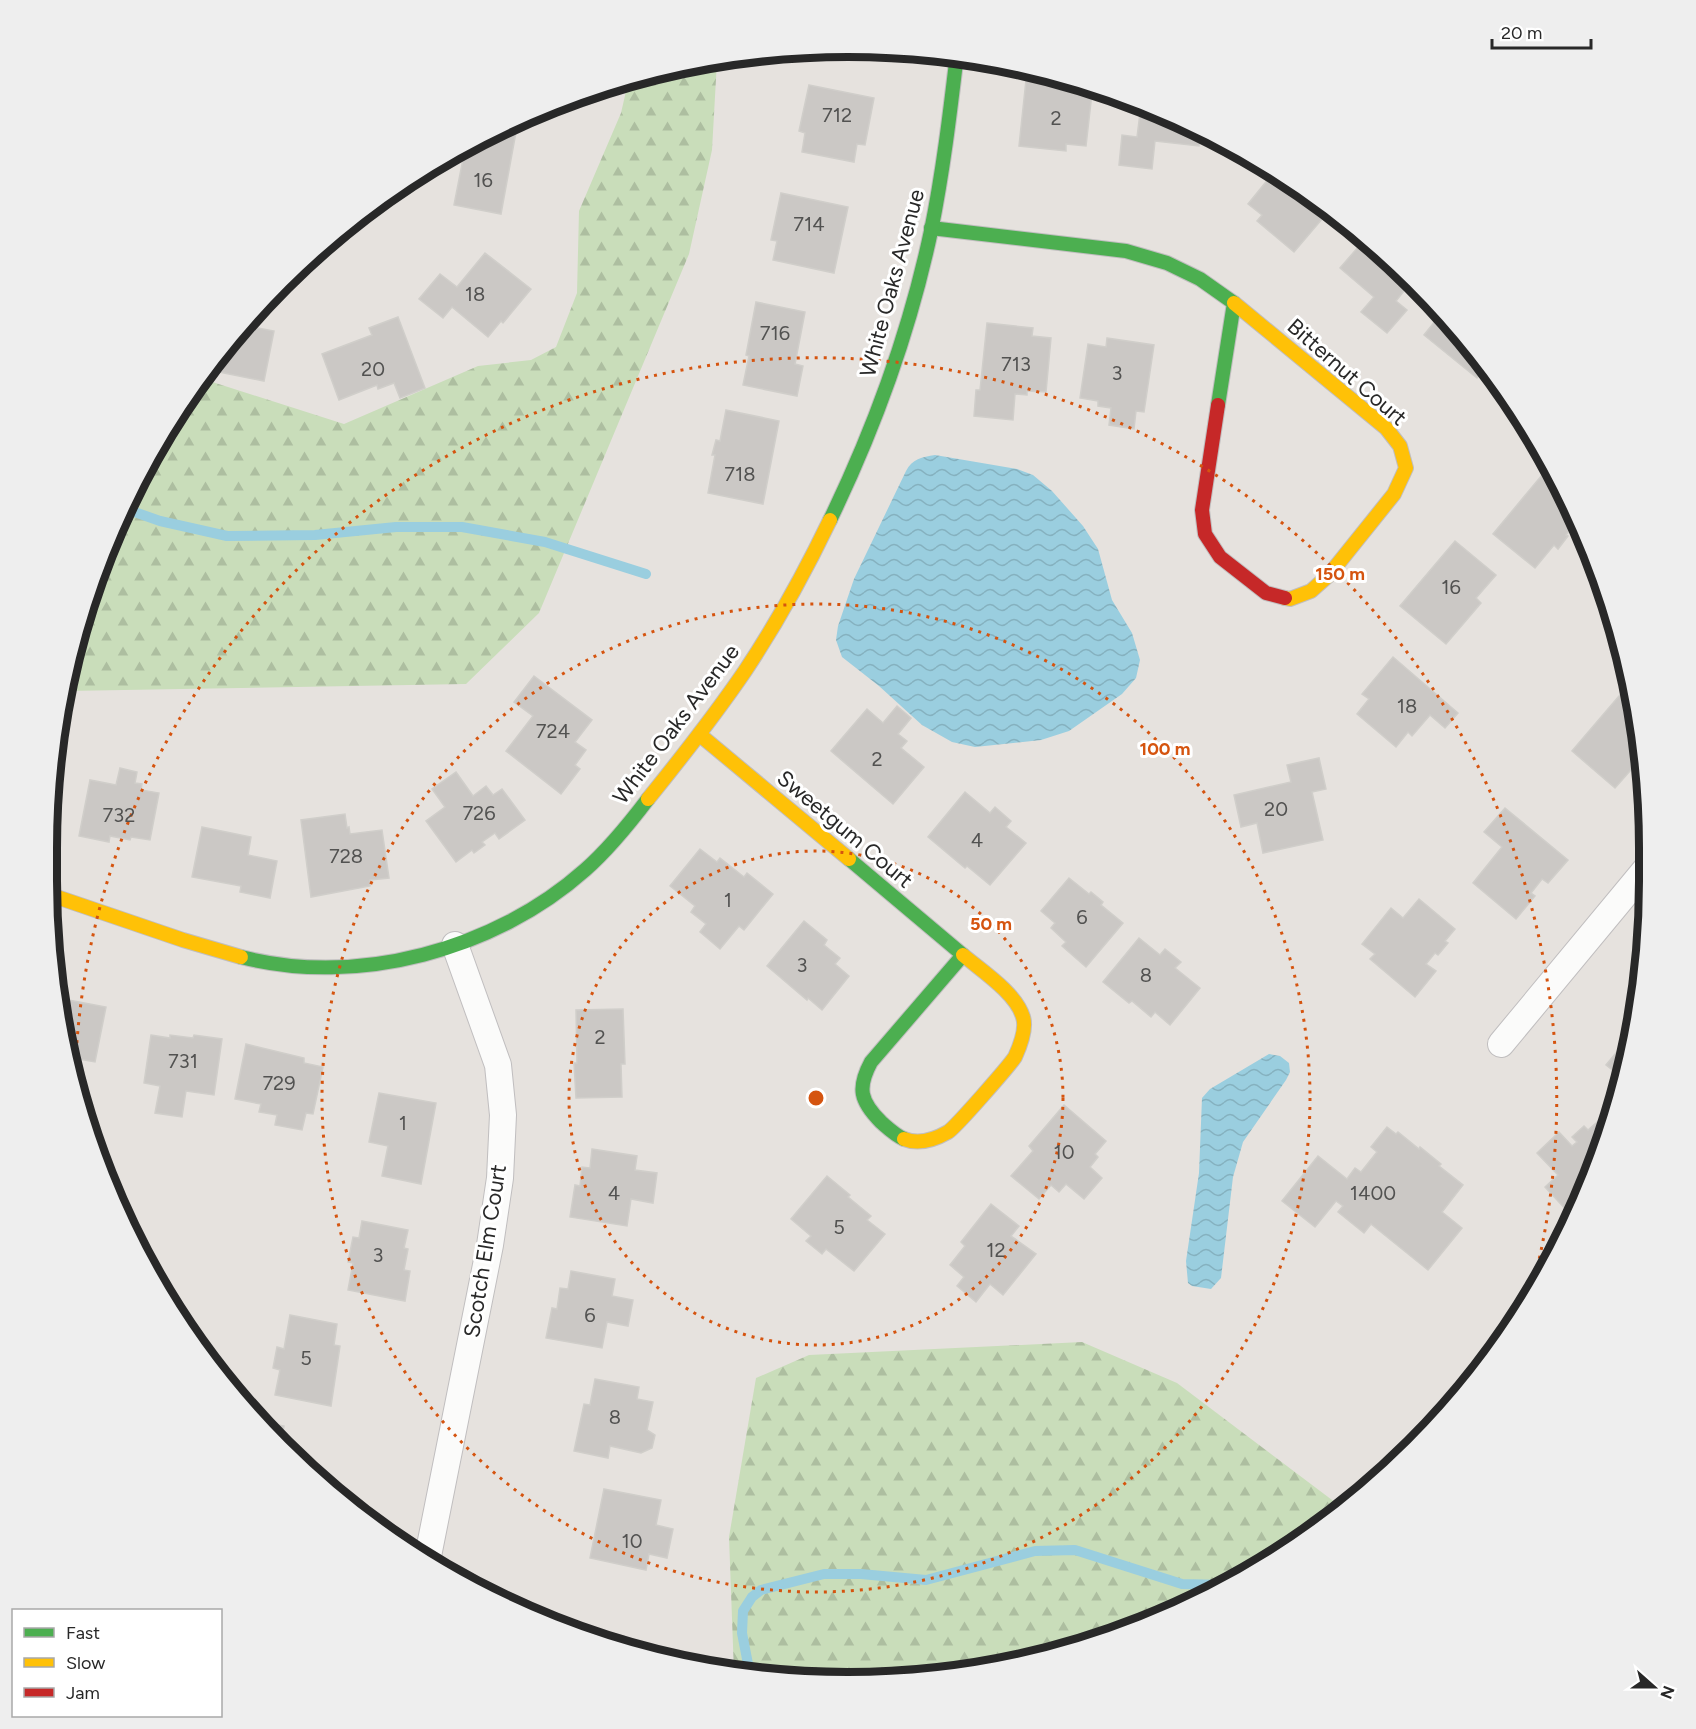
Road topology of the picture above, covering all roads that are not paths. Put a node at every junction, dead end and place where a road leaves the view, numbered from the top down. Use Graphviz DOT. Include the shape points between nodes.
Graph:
graph roads {
  1 [pos="956,65"];
  2 [pos="931,228"];
  3 [pos="1234,303"];
  4 [pos="700,735"];
  5 [pos="1639,877"];
  6 [pos="58,897"];
  7 [pos="455,945"];
  8 [pos="963,956"];
  9 [pos="1501,1044"];
  10 [pos="429,1551"];
  1 -- 2 [label="street, White Oaks Avenue"];
  2 -- 3 [label="street, Bitternut Court" via="1126,250 1200,279"];
  2 -- 4 [label="street, White Oaks Avenue" via="886,387 851,476 813,556 769,634"];
  3 -- 3 [label="street, Bitternut Court" via="1202,510 1205,534 1220,557 1266,593 1290,599 1311,591 1329,575 1394,494 1406,468 1400,446 1386,428"];
  4 -- 7 [label="street, White Oaks Avenue" via="603,853 558,892 520,917"];
  4 -- 8 [label="street, Sweetgum Court"];
  5 -- 9 [label="street"];
  6 -- 7 [label="street, White Oaks Avenue" via="209,950 275,965 340,968"];
  7 -- 10 [label="street, Scotch Elm Court" via="498,1065 503,1115 500,1178 489,1245"];
  8 -- 8 [label="street, Sweetgum Court" via="1013,998 1024,1018 1023,1036 1014,1058 950,1131 914,1143 896,1136 870,1111 862,1096 863,1077 871,1062"];
}
